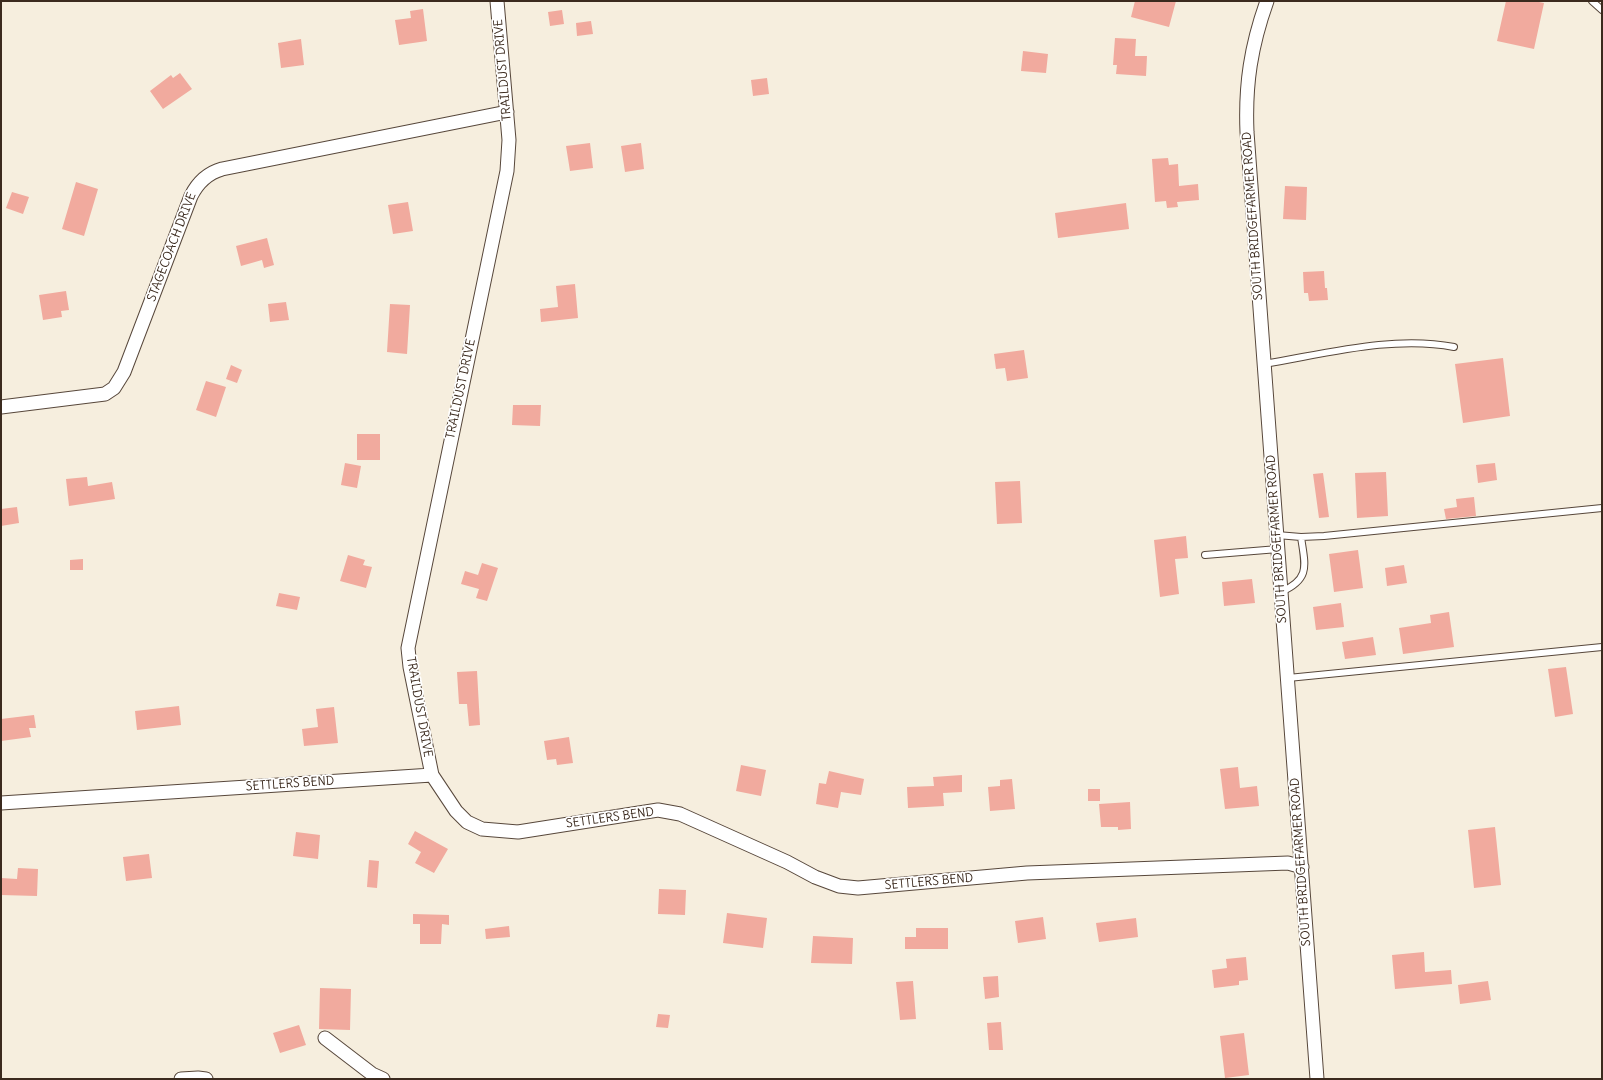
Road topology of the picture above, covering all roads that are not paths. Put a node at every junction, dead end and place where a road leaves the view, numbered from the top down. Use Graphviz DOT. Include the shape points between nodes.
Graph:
graph roads {
  1 [pos="497,1"];
  2 [pos="1267,1"];
  3 [pos="1592,1"];
  4 [pos="1602,10"];
  5 [pos="507,112"];
  6 [pos="1454,347"];
  7 [pos="1264,364"];
  8 [pos="1,407"];
  9 [pos="1602,508"];
  10 [pos="1277,535"];
  11 [pos="1301,537"];
  12 [pos="1278,549"];
  13 [pos="1205,555"];
  14 [pos="1281,592"];
  15 [pos="1602,647"];
  16 [pos="1288,678"];
  17 [pos="432,775"];
  18 [pos="1,803"];
  19 [pos="1302,867"];
  20 [pos="325,1038"];
  21 [pos="181,1079"];
  22 [pos="206,1079"];
  23 [pos="383,1079"];
  24 [pos="1317,1079"];
  1 -- 5 [label="street, TRAILDUST DRIVE"];
  2 -- 7 [label="street, SOUTH BRIDGEFARMER ROAD" via="1250,58 1246,108"];
  3 -- 4 [label="lane"];
  5 -- 8 [label="street, STAGECOACH DRIVE" via="222,169 208,175 194,189 124,372 114,388 105,394"];
  5 -- 17 [label="street, TRAILDUST DRIVE" via="507,171 408,648"];
  6 -- 7 [label="lane" via="1440,344 1397,344"];
  7 -- 10 [label="street, SOUTH BRIDGEFARMER ROAD"];
  9 -- 11 [label="lane"];
  10 -- 11 [label="lane"];
  10 -- 12 [label="street, SOUTH BRIDGEFARMER ROAD"];
  11 -- 14 [label="lane" via="1303,576 1294,587"];
  12 -- 13 [label="lane"];
  12 -- 14 [label="street, SOUTH BRIDGEFARMER ROAD"];
  14 -- 16 [label="street, SOUTH BRIDGEFARMER ROAD"];
  15 -- 16 [label="lane"];
  16 -- 19 [label="street, SOUTH BRIDGEFARMER ROAD"];
  17 -- 18 [label="street, SETTLERS BEND"];
  17 -- 19 [label="street, SETTLERS BEND" via="456,811 467,822 482,829 518,832 658,810 680,814 787,862 814,877 839,886 858,888 1027,873 1288,863"];
  19 -- 24 [label="street, SOUTH BRIDGEFARMER ROAD"];
  20 -- 23 [label="street" via="372,1074"];
  21 -- 22 [label="street"];
}
